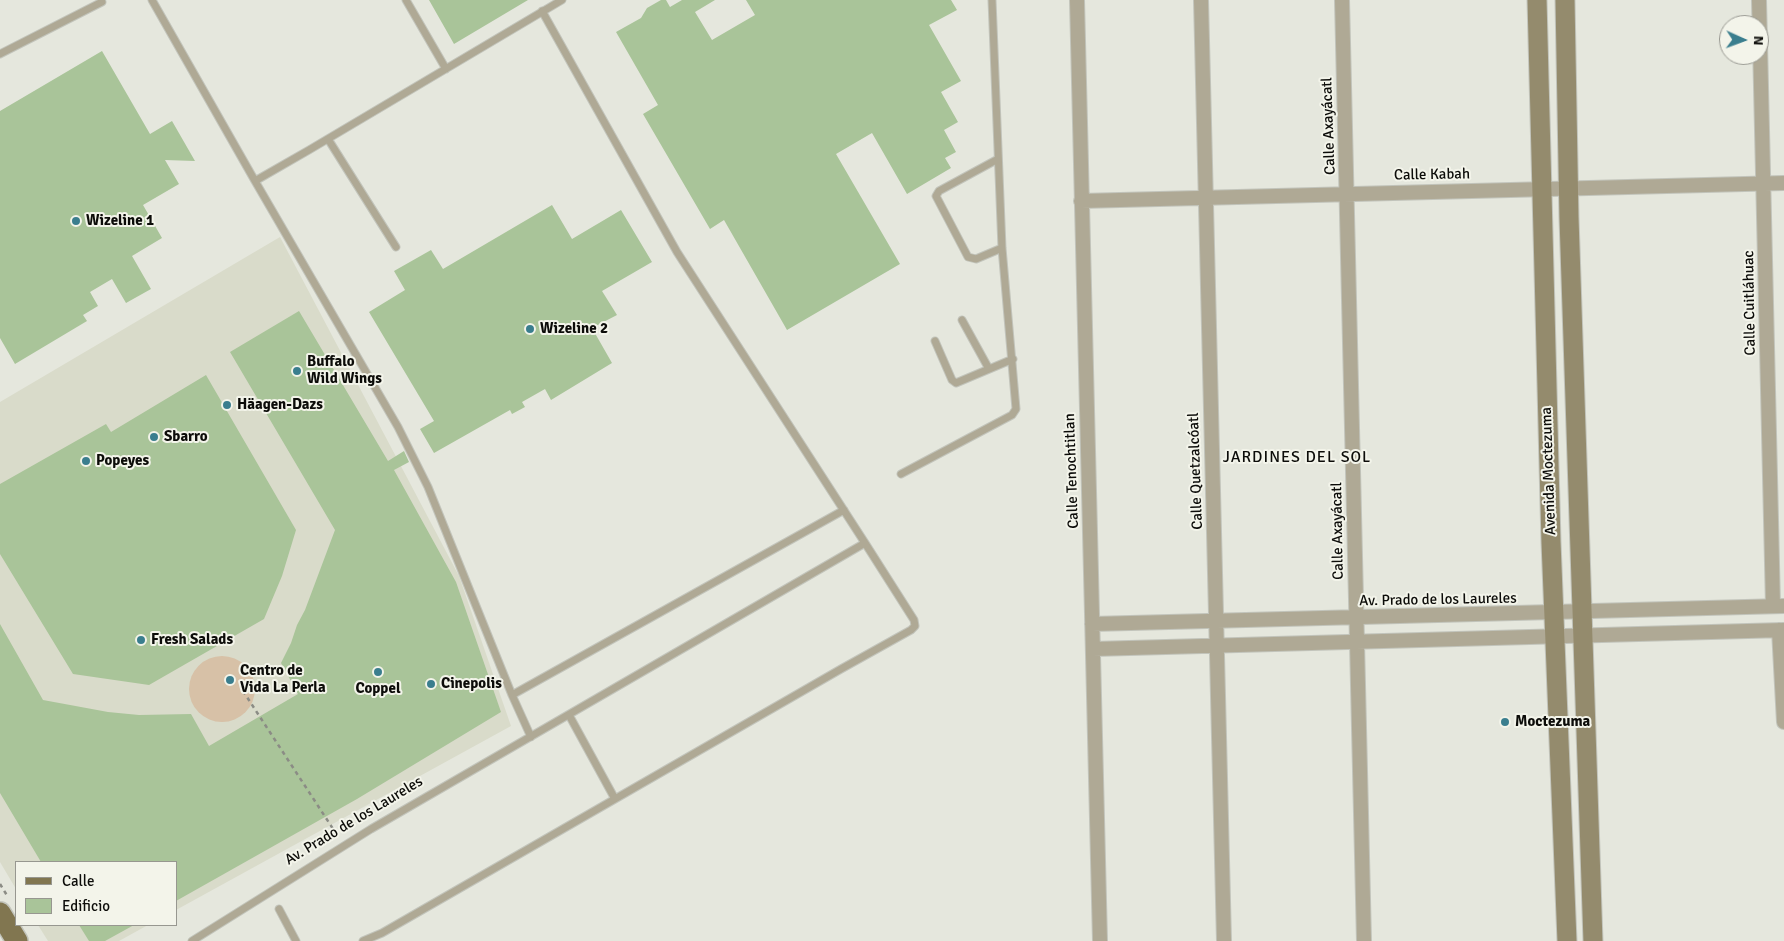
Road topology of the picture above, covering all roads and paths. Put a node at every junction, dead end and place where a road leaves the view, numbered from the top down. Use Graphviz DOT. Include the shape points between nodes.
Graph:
graph roads {
  1 [pos="152,0"];
  2 [pos="406,0"];
  3 [pos="562,0"];
  4 [pos="992,0"];
  5 [pos="1077,0"];
  6 [pos="1201,0"];
  7 [pos="1342,0"];
  8 [pos="1537,0"];
  9 [pos="1565,0"];
  10 [pos="1759,0"];
  11 [pos="102,2"];
  12 [pos="542,11"];
  13 [pos="0,54"];
  14 [pos="446,69"];
  15 [pos="328,139"];
  16 [pos="998,159"];
  17 [pos="255,181"];
  18 [pos="1764,183"];
  19 [pos="1784,183"];
  20 [pos="1541,188"];
  21 [pos="1568,188"];
  22 [pos="1347,194"];
  23 [pos="1205,198"];
  24 [pos="1081,201"];
  25 [pos="396,247"];
  26 [pos="1002,248"];
  27 [pos="962,320"];
  28 [pos="934,341"];
  29 [pos="1012,359"];
  30 [pos="988,369"];
  31 [pos="901,474"];
  32 [pos="844,510"];
  33 [pos="865,543"];
  34 [pos="1779,606"];
  35 [pos="1581,612"];
  36 [pos="1553,613"];
  37 [pos="1356,618"];
  38 [pos="1217,621"];
  39 [pos="1092,624"];
  40 [pos="1781,630"];
  41 [pos="1582,635"];
  42 [pos="1554,636"];
  43 [pos="1357,643"];
  44 [pos="1217,646"];
  45 [pos="1093,650"];
  46 [pos="243,690"];
  47 [pos="512,695"];
  48 [pos="569,715"];
  49 [pos="1784,722"];
  50 [pos="533,735"];
  51 [pos="615,799"];
  52 [pos="344,846"];
  53 [pos="279,909"];
  54 [pos="0,914"];
  55 [pos="17,941"];
  56 [pos="192,941"];
  57 [pos="296,941"];
  58 [pos="363,941"];
  59 [pos="1100,941"];
  60 [pos="1224,941"];
  61 [pos="1364,941"];
  62 [pos="1567,941"];
  63 [pos="1593,941"];
  1 -- 17 [label="lane"];
  2 -- 14 [label="lane"];
  3 -- 12 [label="lane"];
  4 -- 16 [label="lane"];
  5 -- 24 [label="street, Calle Tenochtitlan"];
  6 -- 23 [label="street, Calle Quetzalcóatl"];
  7 -- 22 [label="street, Calle Axayácatl"];
  8 -- 20 [label="street, Avenida Moctezuma"];
  9 -- 21 [label="street, Avenida Moctezuma"];
  10 -- 18 [label="street, Calle Cuitláhuac"];
  11 -- 13 [label="lane"];
  12 -- 14 [label="lane"];
  12 -- 32 [label="lane" via="677,252"];
  14 -- 15 [label="lane"];
  15 -- 17 [label="lane"];
  15 -- 25 [label="lane"];
  16 -- 26 [label="lane"];
  16 -- 26 [label="lane" via="939,191 936,196 968,257 976,259"];
  17 -- 47 [label="lane" via="398,427 428,487"];
  18 -- 19 [label="street, Calle Kabah"];
  18 -- 21 [label="street, Calle Kabah"];
  18 -- 34 [label="street, Calle Cuitláhuac"];
  20 -- 21 [label="street, Calle Kabah"];
  20 -- 22 [label="street, Calle Kabah"];
  20 -- 36 [label="street, Avenida Moctezuma"];
  21 -- 35 [label="street, Avenida Moctezuma"];
  22 -- 23 [label="street, Calle Kabah"];
  22 -- 37 [label="street, Calle Axayácatl"];
  23 -- 24 [label="street, Calle Kabah"];
  23 -- 38 [label="street, Calle Quetzalcóatl"];
  24 -- 39 [label="street, Calle Tenochtitlan"];
  26 -- 29 [label="lane"];
  27 -- 30 [label="lane"];
  28 -- 30 [label="lane" via="954,382"];
  29 -- 30 [label="lane"];
  29 -- 31 [label="lane" via="1014,414"];
  32 -- 33 [label="lane"];
  32 -- 47 [label="lane"];
  33 -- 48 [label="lane, Av. Prado de los Laureles"];
  33 -- 51 [label="lane" via="914,620 913,629"];
  34 -- 35 [label="street, Av. Prado de los Laureles"];
  35 -- 36 [label="street, Av. Prado de los Laureles"];
  35 -- 41 [label="street, Avenida Moctezuma"];
  36 -- 37 [label="street, Av. Prado de los Laureles"];
  36 -- 42 [label="street, Avenida Moctezuma"];
  37 -- 38 [label="street, Av. Prado de los Laureles"];
  37 -- 43 [label="street, Calle Axayácatl"];
  38 -- 39 [label="street, Av. Prado de los Laureles"];
  38 -- 44 [label="street, Calle Quetzalcóatl"];
  39 -- 45 [label="street, Calle Tenochtitlan"];
  40 -- 41 [label="street"];
  40 -- 49 [label="street"];
  41 -- 42 [label="street"];
  41 -- 63 [label="street, Avenida Moctezuma"];
  42 -- 43 [label="street"];
  42 -- 62 [label="street, Avenida Moctezuma"];
  43 -- 44 [label="street"];
  43 -- 61 [label="street, Calle Axayácatl"];
  44 -- 45 [label="street"];
  44 -- 60 [label="street, Calle Quetzalcóatl"];
  45 -- 59 [label="street, Calle Tenochtitlan"];
  46 -- 52 [label="path"];
  47 -- 50 [label="lane"];
  48 -- 50 [label="lane, Av. Prado de los Laureles"];
  48 -- 51 [label="lane"];
  50 -- 52 [label="lane, Av. Prado de los Laureles"];
  51 -- 58 [label="lane"];
  52 -- 56 [label="lane, Av. Prado de los Laureles"];
  53 -- 57 [label="lane"];
  54 -- 55 [label="main road"];
}
